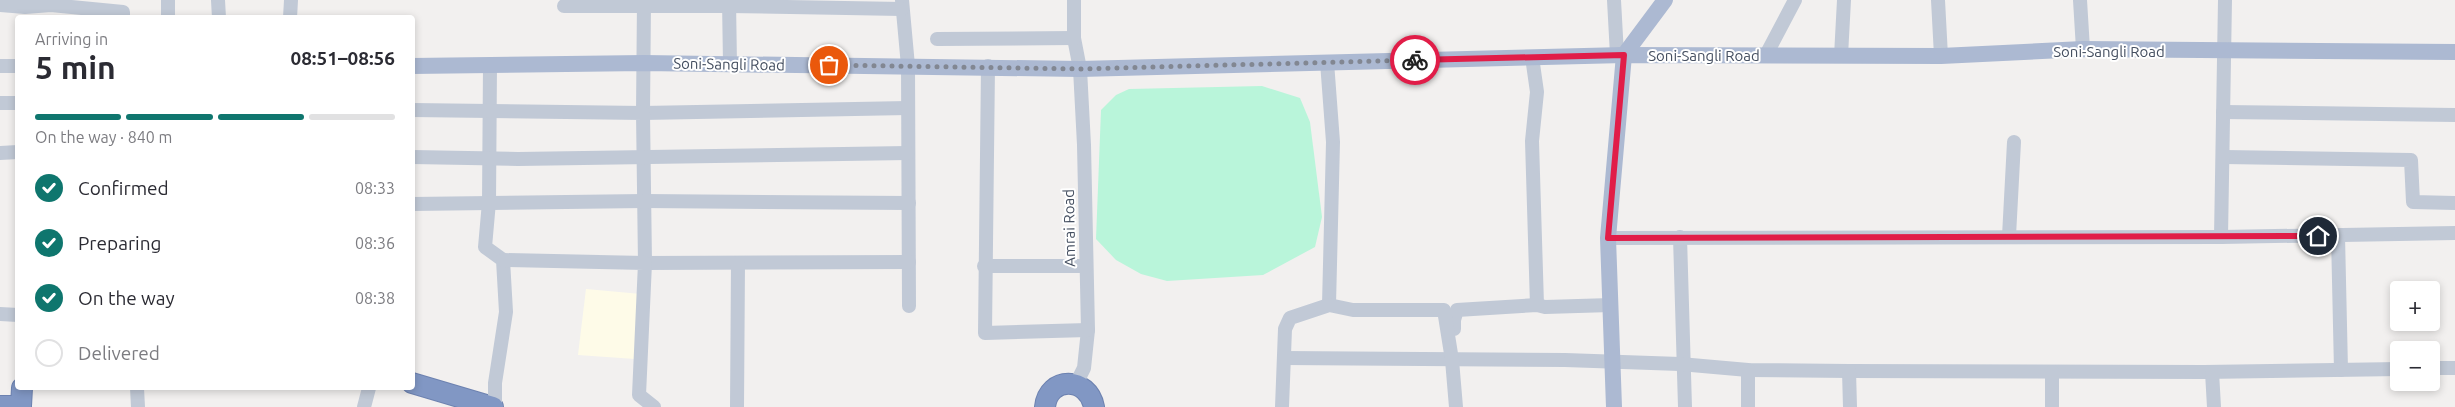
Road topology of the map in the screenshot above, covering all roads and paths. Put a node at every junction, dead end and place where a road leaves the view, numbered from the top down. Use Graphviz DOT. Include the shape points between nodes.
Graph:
graph roads {
  1 [pos="168,0"];
  2 [pos="218,0"];
  3 [pos="291,0"];
  4 [pos="1074,0"];
  5 [pos="1614,0"];
  6 [pos="1665,0"];
  7 [pos="1795,0"];
  8 [pos="1844,0"];
  9 [pos="1938,0"];
  10 [pos="2080,0"];
  11 [pos="2226,0"];
  12 [pos="51,2"];
  13 [pos="644,3"];
  14 [pos="729,3"];
  15 [pos="0,5"];
  16 [pos="902,5"];
  17 [pos="564,6"];
  18 [pos="123,10"];
  19 [pos="25,12"];
  20 [pos="168,15"];
  21 [pos="219,15"];
  22 [pos="290,15"];
  23 [pos="1074,38"];
  24 [pos="937,39"];
  25 [pos="2083,49"];
  26 [pos="2223,52"];
  27 [pos="2455,52"];
  28 [pos="1621,55"];
  29 [pos="1766,55"];
  30 [pos="1841,56"];
  31 [pos="1941,56"];
  32 [pos="1532,57"];
  33 [pos="1327,62"];
  34 [pos="644,63"];
  35 [pos="730,64"];
  36 [pos="490,65"];
  37 [pos="0,66"];
  38 [pos="15,66"];
  39 [pos="415,66"];
  40 [pos="908,66"];
  41 [pos="988,66"];
  42 [pos="1080,69"];
  43 [pos="0,103"];
  44 [pos="15,103"];
  45 [pos="908,108"];
  46 [pos="415,110"];
  47 [pos="490,111"];
  48 [pos="2223,112"];
  49 [pos="643,113"];
  50 [pos="2455,115"];
  51 [pos="2014,142"];
  52 [pos="0,152"];
  53 [pos="15,152"];
  54 [pos="908,153"];
  55 [pos="415,157"];
  56 [pos="2224,157"];
  57 [pos="643,158"];
  58 [pos="489,159"];
  59 [pos="644,201"];
  60 [pos="489,202"];
  61 [pos="2455,202"];
  62 [pos="909,203"];
  63 [pos="415,204"];
  64 [pos="2455,234"];
  65 [pos="2009,236"];
  66 [pos="2221,236"];
  67 [pos="2338,236"];
  68 [pos="1680,237"];
  69 [pos="1608,238"];
  70 [pos="503,260"];
  71 [pos="909,262"];
  72 [pos="645,263"];
  73 [pos="738,263"];
  74 [pos="984,266"];
  75 [pos="1086,266"];
  76 [pos="1329,305"];
  77 [pos="1537,305"];
  78 [pos="1611,305"];
  79 [pos="909,306"];
  80 [pos="0,314"];
  81 [pos="15,315"];
  82 [pos="1088,330"];
  83 [pos="1284,358"];
  84 [pos="1452,360"];
  85 [pos="1614,362"];
  86 [pos="1684,365"];
  87 [pos="2440,368"];
  88 [pos="2455,368"];
  89 [pos="2390,369"];
  90 [pos="1748,370"];
  91 [pos="2341,370"];
  92 [pos="1849,372"];
  93 [pos="2052,372"];
  94 [pos="2212,372"];
  95 [pos="415,384"];
  96 [pos="1076,384"];
  97 [pos="137,390"];
  98 [pos="368,390"];
  99 [pos="21,400"];
  100 [pos="0,406"];
  101 [pos="138,407"];
  102 [pos="364,407"];
  103 [pos="494,407"];
  104 [pos="654,407"];
  105 [pos="737,407"];
  106 [pos="1045,407"];
  107 [pos="1094,407"];
  108 [pos="1282,407"];
  109 [pos="1456,407"];
  110 [pos="1614,407"];
  111 [pos="1685,407"];
  112 [pos="1748,407"];
  113 [pos="1850,407"];
  114 [pos="2052,407"];
  115 [pos="2214,407"];
  1 -- 20 [label="street"];
  2 -- 21 [label="street"];
  3 -- 22 [label="street"];
  4 -- 23 [label="street, Amrai Road"];
  5 -- 28 [label="street"];
  6 -- 28 [label="main road"];
  7 -- 29 [label="street"];
  8 -- 30 [label="street"];
  9 -- 31 [label="street"];
  10 -- 25 [label="street"];
  11 -- 26 [label="street"];
  12 -- 18 [label="street"];
  12 -- 19 [label="street"];
  13 -- 14 [label="street"];
  13 -- 17 [label="street"];
  13 -- 34 [label="street"];
  14 -- 16 [label="street"];
  14 -- 35 [label="street"];
  15 -- 19 [label="street"];
  16 -- 40 [label="street"];
  23 -- 24 [label="street"];
  23 -- 42 [label="street, Amrai Road"];
  25 -- 26 [label="main road, Soni-Sangli Road"];
  25 -- 31 [label="main road, Soni-Sangli Road"];
  26 -- 27 [label="main road, Soni-Sangli Road"];
  26 -- 48 [label="street"];
  28 -- 29 [label="main road, Soni-Sangli Road"];
  28 -- 32 [label="main road, Soni-Sangli Road"];
  28 -- 69 [label="main road"];
  29 -- 30 [label="main road, Soni-Sangli Road"];
  30 -- 31 [label="main road, Soni-Sangli Road"];
  32 -- 33 [label="main road, Soni-Sangli Road"];
  32 -- 77 [label="street" via="1536,92 1532,141"];
  33 -- 42 [label="main road, Soni-Sangli Road"];
  33 -- 76 [label="street" via="1333,142"];
  34 -- 35 [label="main road, Soni-Sangli Road"];
  34 -- 36 [label="main road, Soni-Sangli Road"];
  34 -- 49 [label="street"];
  35 -- 40 [label="main road, Soni-Sangli Road"];
  36 -- 39 [label="main road, Soni-Sangli Road"];
  36 -- 47 [label="street"];
  37 -- 38 [label="street"];
  40 -- 41 [label="main road, Soni-Sangli Road"];
  40 -- 45 [label="street"];
  41 -- 42 [label="main road, Soni-Sangli Road"];
  41 -- 74 [label="street"];
  42 -- 75 [label="street, Amrai Road"];
  43 -- 44 [label="street"];
  45 -- 49 [label="street"];
  45 -- 54 [label="street"];
  46 -- 47 [label="street"];
  47 -- 49 [label="street"];
  47 -- 58 [label="street"];
  48 -- 50 [label="street"];
  48 -- 56 [label="street"];
  49 -- 57 [label="street"];
  51 -- 65 [label="street"];
  52 -- 53 [label="street"];
  54 -- 57 [label="street"];
  54 -- 62 [label="street"];
  55 -- 58 [label="street"];
  56 -- 61 [label="street" via="2410,160 2413,202"];
  56 -- 66 [label="street"];
  57 -- 58 [label="street"];
  57 -- 59 [label="street"];
  58 -- 60 [label="street"];
  59 -- 60 [label="street"];
  59 -- 62 [label="street"];
  59 -- 72 [label="street"];
  60 -- 63 [label="street"];
  60 -- 70 [label="street" via="485,247"];
  62 -- 71 [label="street"];
  64 -- 67 [label="street"];
  65 -- 66 [label="street"];
  65 -- 68 [label="street"];
  66 -- 67 [label="street"];
  67 -- 91 [label="street"];
  68 -- 69 [label="street"];
  68 -- 86 [label="street"];
  69 -- 78 [label="main road"];
  70 -- 72 [label="street"];
  70 -- 103 [label="street" via="506,312"];
  71 -- 73 [label="street"];
  71 -- 79 [label="street"];
  72 -- 73 [label="street"];
  72 -- 104 [label="street" via="639,395"];
  73 -- 105 [label="street"];
  74 -- 75 [label="street"];
  74 -- 82 [label="street" via="985,333"];
  75 -- 82 [label="street, Amrai Road"];
  76 -- 83 [label="street" via="1290,318 1285,329"];
  76 -- 84 [label="street" via="1353,310 1444,310"];
  77 -- 78 [label="street"];
  77 -- 84 [label="street" via="1457,310"];
  78 -- 85 [label="main road"];
  80 -- 81 [label="street"];
  82 -- 96 [label="street, Amrai Road" via="1084,368"];
  83 -- 84 [label="street"];
  83 -- 108 [label="street"];
  84 -- 85 [label="street"];
  84 -- 109 [label="street"];
  85 -- 86 [label="street"];
  85 -- 110 [label="main road"];
  86 -- 90 [label="street"];
  86 -- 111 [label="street"];
  87 -- 88 [label="street"];
  89 -- 91 [label="street"];
  90 -- 92 [label="street"];
  90 -- 112 [label="street"];
  91 -- 94 [label="street"];
  92 -- 93 [label="street"];
  92 -- 113 [label="street"];
  93 -- 94 [label="street"];
  93 -- 114 [label="street"];
  94 -- 115 [label="street"];
  95 -- 103 [label="highway"];
  96 -- 106 [label="highway" via="1065,384 1052,391"];
  96 -- 107 [label="highway" via="1087,391"];
  97 -- 101 [label="street"];
  98 -- 102 [label="street"];
  99 -- 100 [label="highway"];
}
